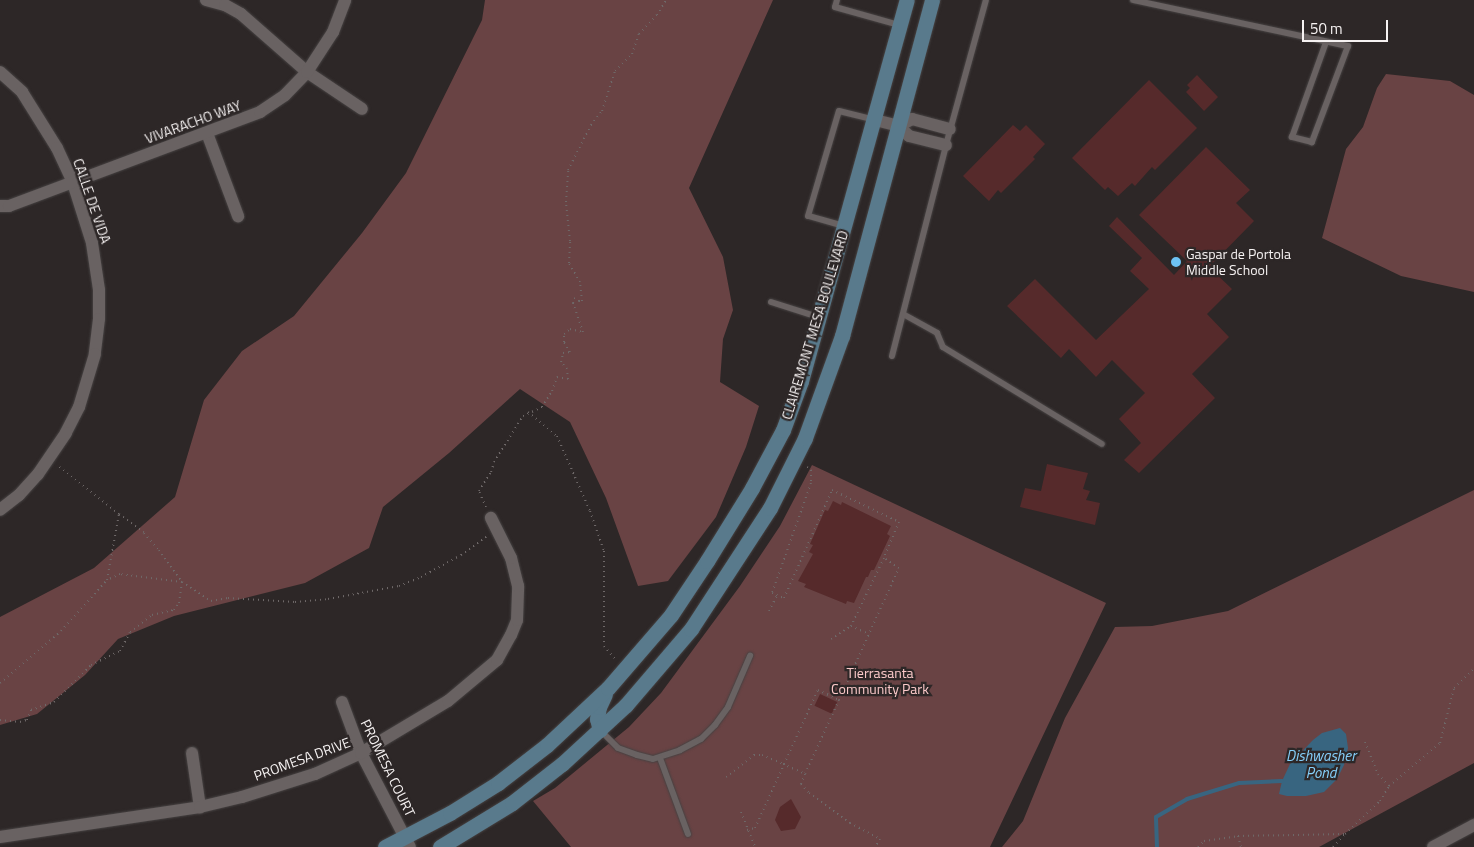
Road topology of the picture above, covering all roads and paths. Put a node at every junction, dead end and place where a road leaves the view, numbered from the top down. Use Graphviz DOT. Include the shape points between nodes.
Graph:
graph roads {
  1 [pos="206,0"];
  2 [pos="345,0"];
  3 [pos="666,0"];
  4 [pos="837,0"];
  5 [pos="907,0"];
  6 [pos="932,0"];
  7 [pos="986,0"];
  8 [pos="1133,0"];
  9 [pos="900,26"];
  10 [pos="1326,42"];
  11 [pos="0,72"];
  12 [pos="307,72"];
  13 [pos="362,109"];
  14 [pos="875,120"];
  15 [pos="899,126"];
  16 [pos="950,129"];
  17 [pos="207,133"];
  18 [pos="946,145"];
  19 [pos="73,183"];
  20 [pos="0,206"];
  21 [pos="238,216"];
  22 [pos="846,226"];
  23 [pos="771,302"];
  24 [pos="903,314"];
  25 [pos="820,318"];
  26 [pos="892,356"];
  27 [pos="528,412"];
  28 [pos="1102,444"];
  29 [pos="49,459"];
  30 [pos="807,467"];
  31 [pos="0,510"];
  32 [pos="119,514"];
  33 [pos="493,524"];
  34 [pos="884,558"];
  35 [pos="107,580"];
  36 [pos="182,582"];
  37 [pos="777,595"];
  38 [pos="769,611"];
  39 [pos="851,626"];
  40 [pos="869,634"];
  41 [pos="831,640"];
  42 [pos="750,656"];
  43 [pos="625,669"];
  44 [pos="1474,670"];
  45 [pos="0,683"];
  46 [pos="608,688"];
  47 [pos="839,700"];
  48 [pos="342,702"];
  49 [pos="0,720"];
  50 [pos="600,730"];
  51 [pos="1365,742"];
  52 [pos="192,753"];
  53 [pos="361,753"];
  54 [pos="660,758"];
  55 [pos="783,764"];
  56 [pos="805,774"];
  57 [pos="726,777"];
  58 [pos="1389,786"];
  59 [pos="200,807"];
  60 [pos="741,812"];
  61 [pos="1474,826"];
  62 [pos="747,830"];
  63 [pos="688,834"];
  64 [pos="1345,834"];
  65 [pos="1238,836"];
  66 [pos="0,837"];
  67 [pos="408,843"];
  68 [pos="385,847"];
  69 [pos="440,847"];
  70 [pos="755,847"];
  71 [pos="875,847"];
  72 [pos="1198,847"];
  73 [pos="1241,847"];
  74 [pos="1333,847"];
  75 [pos="1433,847"];
  1 -- 12 [label="street" via="241,14"];
  2 -- 12 [label="street, VIVARACHO WAY" via="333,32"];
  3 -- 27 [label="path" via="639,34 632,54 615,72 602,111 591,125 568,170 569,263 580,282 582,301 574,298 573,303 583,332 570,329 564,334 564,342 570,352 563,353 561,362 567,369 568,379 556,377 542,407"];
  4 -- 9 [label="lane" via="835,7"];
  5 -- 9 [label="main road, CLAIREMONT MESA BOULEVARD"];
  6 -- 15 [label="main road, CLAIREMONT MESA BOULEVARD"];
  7 -- 16 [label="lane"];
  8 -- 10 [label="lane"];
  9 -- 14 [label="main road, CLAIREMONT MESA BOULEVARD"];
  10 -- 10 [label="lane" via="1348,46 1312,142 1292,137"];
  11 -- 19 [label="street, CALLE DE VIDA" via="22,92 58,148"];
  12 -- 13 [label="street"];
  12 -- 17 [label="street, VIVARACHO WAY" via="285,95 260,112"];
  14 -- 15 [label="street"];
  14 -- 22 [label="main road, CLAIREMONT MESA BOULEVARD"];
  14 -- 22 [label="lane" via="839,111 808,216"];
  15 -- 16 [label="street" via="912,119"];
  15 -- 18 [label="street" via="909,136"];
  15 -- 50 [label="main road, CLAIREMONT MESA BOULEVARD" via="842,336 805,438 770,508 691,629 626,705"];
  16 -- 18 [label="lane"];
  17 -- 19 [label="street, VIVARACHO WAY"];
  17 -- 21 [label="street"];
  18 -- 24 [label="lane"];
  19 -- 20 [label="street, VIVARACHO WAY" via="9,206"];
  19 -- 29 [label="street, CALLE DE VIDA" via="92,243 99,290 99,319 95,354 79,406"];
  22 -- 25 [label="main road, CLAIREMONT MESA BOULEVARD"];
  23 -- 25 [label="lane"];
  24 -- 26 [label="lane"];
  24 -- 28 [label="lane" via="937,333 943,347"];
  25 -- 43 [label="main road, CLAIREMONT MESA BOULEVARD" via="783,430 752,488 671,614"];
  27 -- 33 [label="path" via="494,462 479,491"];
  27 -- 43 [label="path" via="557,436 590,511 604,551 604,646"];
  29 -- 31 [label="street, CALLE DE VIDA" via="19,495"];
  29 -- 32 [label="path"];
  30 -- 37 [label="path" via="811,470 811,484 772,593"];
  32 -- 35 [label="path"];
  32 -- 36 [label="path" via="154,544"];
  33 -- 36 [label="path" via="461,555 399,586 295,602 228,598 210,601"];
  33 -- 53 [label="street, PROMESA DRIVE" via="511,558 518,586 517,620 512,635 497,660 448,701"];
  34 -- 37 [label="path" via="899,522 832,490 784,598"];
  34 -- 39 [label="path"];
  34 -- 40 [label="path" via="898,568"];
  35 -- 36 [label="path" via="120,574"];
  35 -- 45 [label="path" via="60,631"];
  36 -- 49 [label="path" via="179,603 174,610 152,615 130,632 120,651 91,665 66,693 54,702 31,710 27,720"];
  37 -- 38 [label="path"];
  39 -- 40 [label="path"];
  39 -- 41 [label="path"];
  40 -- 47 [label="path"];
  42 -- 54 [label="lane" via="728,707 715,725 701,739"];
  43 -- 46 [label="main road, CLAIREMONT MESA BOULEVARD"];
  44 -- 58 [label="path" via="1454,688 1440,743"];
  46 -- 50 [label="main road" via="599,707 597,724"];
  46 -- 67 [label="main road, CLAIREMONT MESA BOULEVARD" via="547,745 498,783"];
  47 -- 55 [label="path" via="818,690"];
  47 -- 56 [label="path"];
  48 -- 53 [label="street, PROMESA COURT"];
  50 -- 54 [label="lane" via="618,748"];
  50 -- 69 [label="main road, CLAIREMONT MESA BOULEVARD" via="512,803"];
  51 -- 58 [label="path" via="1378,774"];
  52 -- 59 [label="street"];
  53 -- 59 [label="street, PROMESA DRIVE" via="315,774"];
  53 -- 67 [label="street, PROMESA COURT"];
  54 -- 63 [label="lane"];
  55 -- 56 [label="path"];
  55 -- 57 [label="path" via="762,754 754,755"];
  55 -- 62 [label="path" via="754,828"];
  56 -- 71 [label="path" via="801,780 803,788 850,823 880,839"];
  58 -- 64 [label="path" via="1380,801"];
  59 -- 66 [label="street, PROMESA DRIVE"];
  60 -- 62 [label="path"];
  61 -- 75 [label="street"];
  62 -- 70 [label="path"];
  64 -- 65 [label="path"];
  64 -- 74 [label="path"];
  65 -- 72 [label="path" via="1204,841"];
  65 -- 73 [label="path"];
  67 -- 68 [label="main road, CLAIREMONT MESA BOULEVARD"];
}
